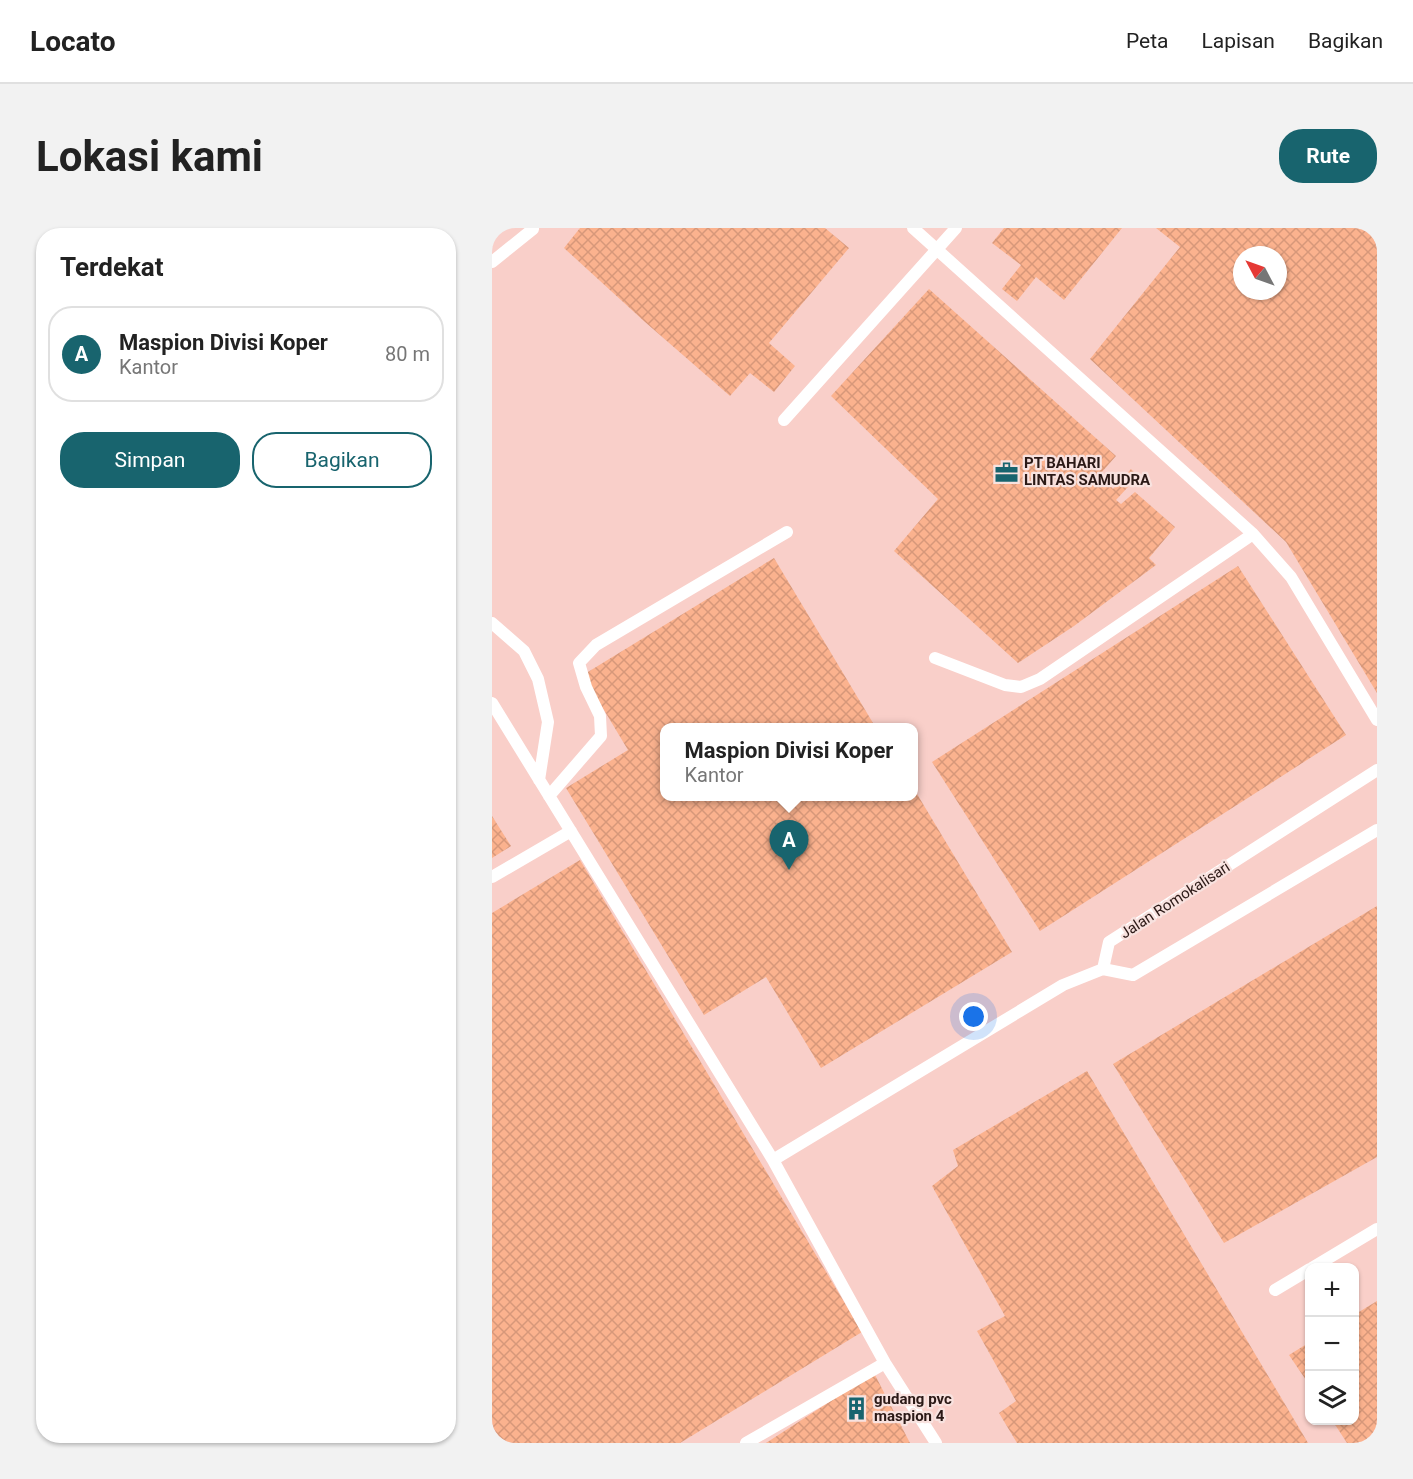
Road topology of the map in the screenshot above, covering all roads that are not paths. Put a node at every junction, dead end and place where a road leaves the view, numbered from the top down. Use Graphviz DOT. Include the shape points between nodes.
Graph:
graph roads {
  1 [pos="913,228"];
  2 [pos="956,228"];
  3 [pos="533,229"];
  4 [pos="936,249"];
  5 [pos="492,262"];
  6 [pos="784,420"];
  7 [pos="787,532"];
  8 [pos="1253,534"];
  9 [pos="492,623"];
  10 [pos="935,658"];
  11 [pos="492,703"];
  12 [pos="1377,720"];
  13 [pos="1377,770"];
  14 [pos="539,780"];
  15 [pos="549,796"];
  16 [pos="1377,830"];
  17 [pos="571,831"];
  18 [pos="492,878"];
  19 [pos="1103,969"];
  20 [pos="773,1160"];
  21 [pos="1377,1229"];
  22 [pos="1319,1263"];
  23 [pos="1305,1272"];
  24 [pos="1275,1290"];
  25 [pos="885,1363"];
  26 [pos="746,1443"];
  27 [pos="936,1443"];
  1 -- 4 [label="lane"];
  2 -- 4 [label="lane"];
  3 -- 5 [label="lane"];
  4 -- 6 [label="lane"];
  4 -- 8 [label="lane"];
  7 -- 15 [label="lane" via="596,645 579,663 600,716 601,736"];
  8 -- 10 [label="lane" via="1040,679 1021,687 1005,685"];
  8 -- 12 [label="lane" via="1291,577"];
  9 -- 14 [label="lane" via="524,651 538,679 548,722"];
  11 -- 14 [label="lane"];
  13 -- 19 [label="lane, Jalan Romokalisari" via="1109,942"];
  14 -- 15 [label="lane"];
  15 -- 17 [label="lane"];
  16 -- 19 [label="lane" via="1133,975"];
  17 -- 18 [label="lane"];
  17 -- 20 [label="lane"];
  19 -- 20 [label="lane" via="1063,986"];
  20 -- 25 [label="lane"];
  21 -- 22 [label="lane"];
  23 -- 24 [label="lane"];
  25 -- 26 [label="lane"];
  25 -- 27 [label="lane"];
}
